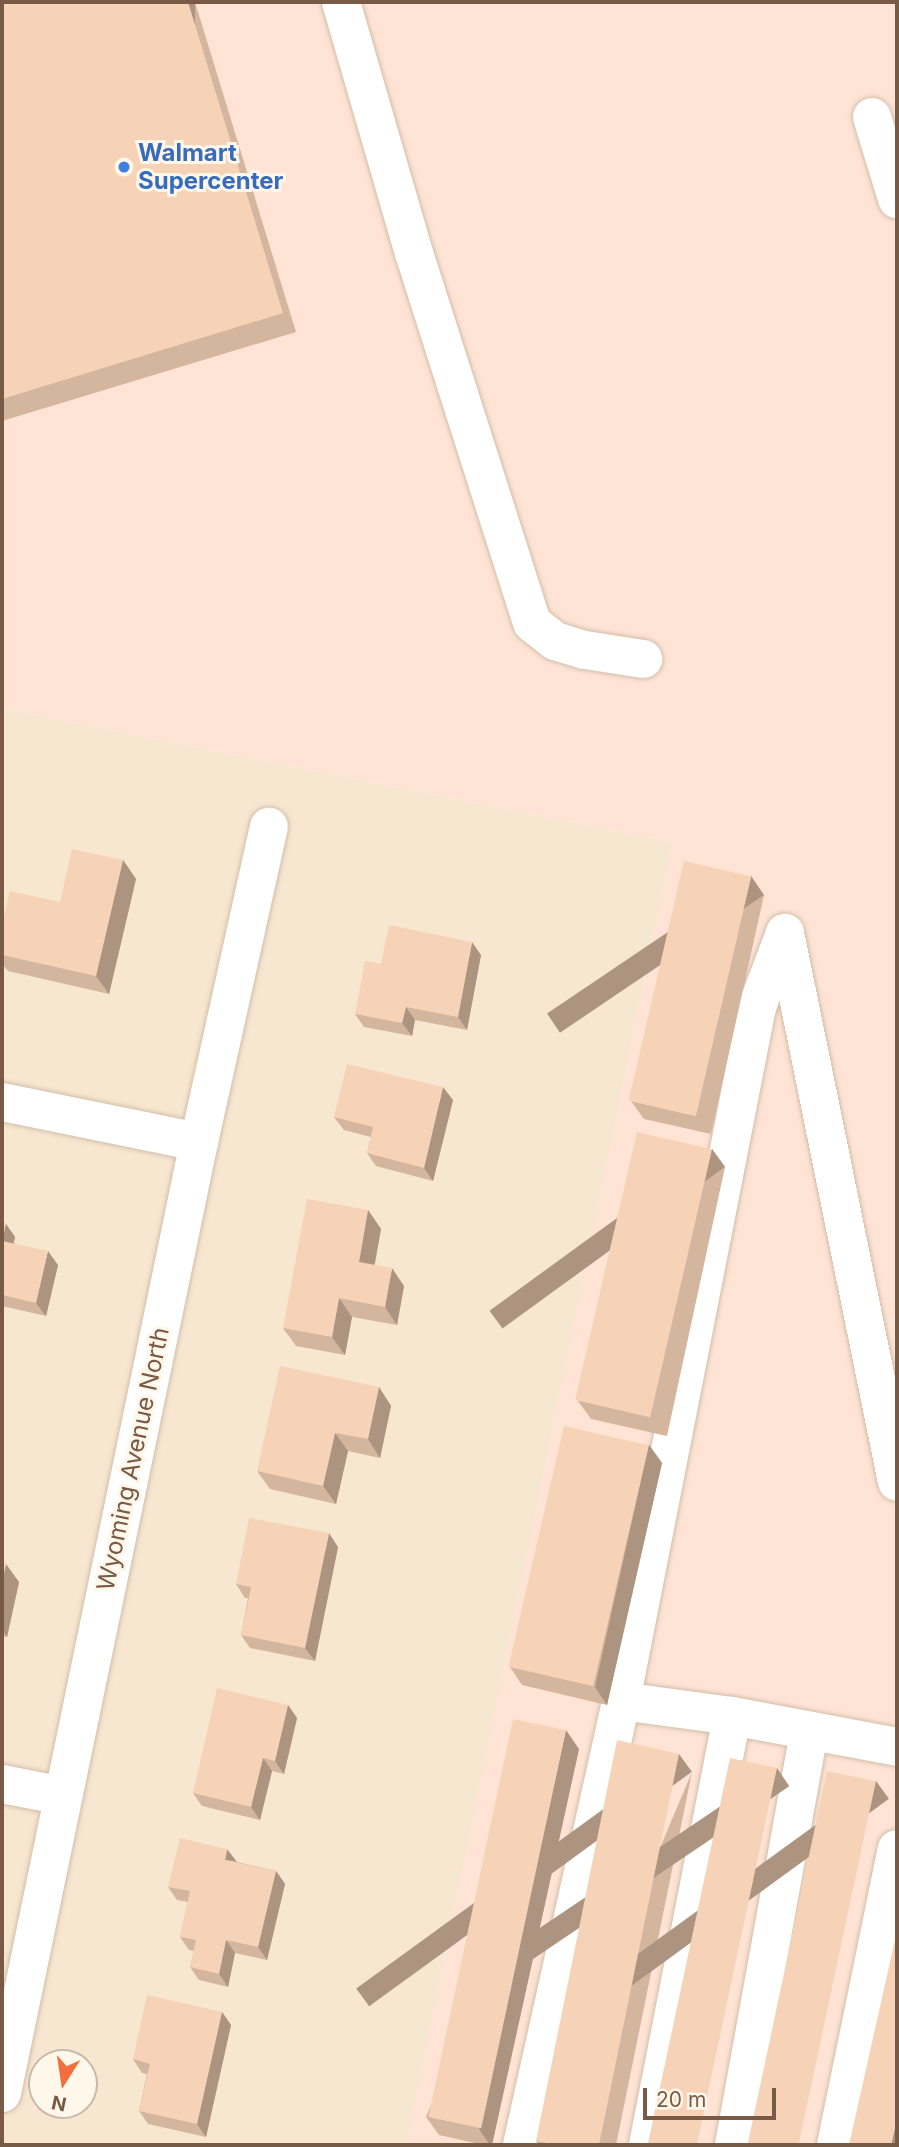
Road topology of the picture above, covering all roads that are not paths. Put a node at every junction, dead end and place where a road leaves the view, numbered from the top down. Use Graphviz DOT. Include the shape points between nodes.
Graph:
graph roads {
  1 [pos="341,2"];
  2 [pos="872,117"];
  3 [pos="897,199"];
  4 [pos="643,659"];
  5 [pos="269,827"];
  6 [pos="2,1102"];
  7 [pos="199,1142"];
  8 [pos="897,1482"];
  9 [pos="621,1701"];
  10 [pos="732,1716"];
  11 [pos="808,1731"];
  12 [pos="897,1747"];
  13 [pos="2,1784"];
  14 [pos="63,1796"];
  15 [pos="897,1849"];
  16 [pos="2,2092"];
  17 [pos="522,2145"];
  18 [pos="648,2145"];
  19 [pos="734,2145"];
  20 [pos="836,2145"];
  1 -- 4 [label="street" via="414,253 532,623 555,641"];
  2 -- 3 [label="street"];
  5 -- 7 [label="street, Wyoming Avenue North"];
  6 -- 7 [label="street"];
  7 -- 14 [label="street, Wyoming Avenue North"];
  8 -- 9 [label="street" via="785,933 757,1007"];
  9 -- 10 [label="street"];
  9 -- 17 [label="street"];
  10 -- 11 [label="street"];
  10 -- 18 [label="street"];
  11 -- 12 [label="street"];
  11 -- 19 [label="street"];
  13 -- 14 [label="street"];
  14 -- 16 [label="street, Wyoming Avenue North"];
  15 -- 20 [label="street"];
}
